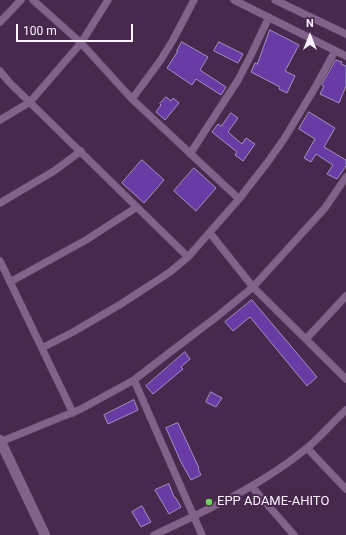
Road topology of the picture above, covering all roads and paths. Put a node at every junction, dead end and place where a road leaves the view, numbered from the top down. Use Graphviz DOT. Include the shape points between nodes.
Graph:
graph roads {
  1 [pos="21,0"];
  2 [pos="33,0"];
  3 [pos="108,0"];
  4 [pos="194,0"];
  5 [pos="234,0"];
  6 [pos="275,0"];
  7 [pos="269,17"];
  8 [pos="0,22"];
  9 [pos="345,32"];
  10 [pos="81,43"];
  11 [pos="335,51"];
  12 [pos="346,56"];
  13 [pos="0,71"];
  14 [pos="132,99"];
  15 [pos="30,102"];
  16 [pos="0,120"];
  17 [pos="81,151"];
  18 [pos="190,154"];
  19 [pos="346,177"];
  20 [pos="239,199"];
  21 [pos="0,203"];
  22 [pos="137,207"];
  23 [pos="210,233"];
  24 [pos="188,257"];
  25 [pos="0,262"];
  26 [pos="10,282"];
  27 [pos="253,287"];
  28 [pos="346,296"];
  29 [pos="306,339"];
  30 [pos="42,348"];
  31 [pos="346,379"];
  32 [pos="134,380"];
  33 [pos="346,410"];
  34 [pos="73,413"];
  35 [pos="0,442"];
  36 [pos="307,448"];
  37 [pos="252,486"];
  38 [pos="346,489"];
  39 [pos="195,516"];
  40 [pos="45,535"];
  41 [pos="154,535"];
  42 [pos="202,535"];
  43 [pos="294,535"];
  1 -- 8 [label="street"];
  2 -- 10 [label="street"];
  3 -- 10 [label="street"];
  4 -- 14 [label="street" via="174,40"];
  5 -- 7 [label="street"];
  6 -- 9 [label="street"];
  7 -- 11 [label="street"];
  7 -- 18 [label="street" via="238,80"];
  10 -- 14 [label="street"];
  10 -- 15 [label="street"];
  11 -- 12 [label="street"];
  11 -- 20 [label="street" via="284,139"];
  13 -- 15 [label="street"];
  14 -- 18 [label="street"];
  15 -- 16 [label="street"];
  15 -- 17 [label="street"];
  17 -- 21 [label="street" via="54,171"];
  17 -- 22 [label="street"];
  18 -- 20 [label="street"];
  19 -- 27 [label="street" via="325,208"];
  20 -- 23 [label="street"];
  22 -- 24 [label="street"];
  22 -- 26 [label="street" via="86,240"];
  23 -- 24 [label="street"];
  23 -- 27 [label="street"];
  24 -- 30 [label="street" via="121,304"];
  25 -- 26 [label="street"];
  26 -- 30 [label="street"];
  27 -- 29 [label="street"];
  27 -- 32 [label="street"];
  28 -- 29 [label="street"];
  29 -- 31 [label="street"];
  30 -- 34 [label="street"];
  32 -- 34 [label="street"];
  32 -- 39 [label="street"];
  33 -- 36 [label="street"];
  34 -- 35 [label="street"];
  35 -- 40 [label="main road"];
  36 -- 37 [label="street"];
  36 -- 38 [label="street"];
  37 -- 39 [label="street"];
  37 -- 43 [label="street"];
  39 -- 41 [label="street"];
  39 -- 42 [label="street"];
}
